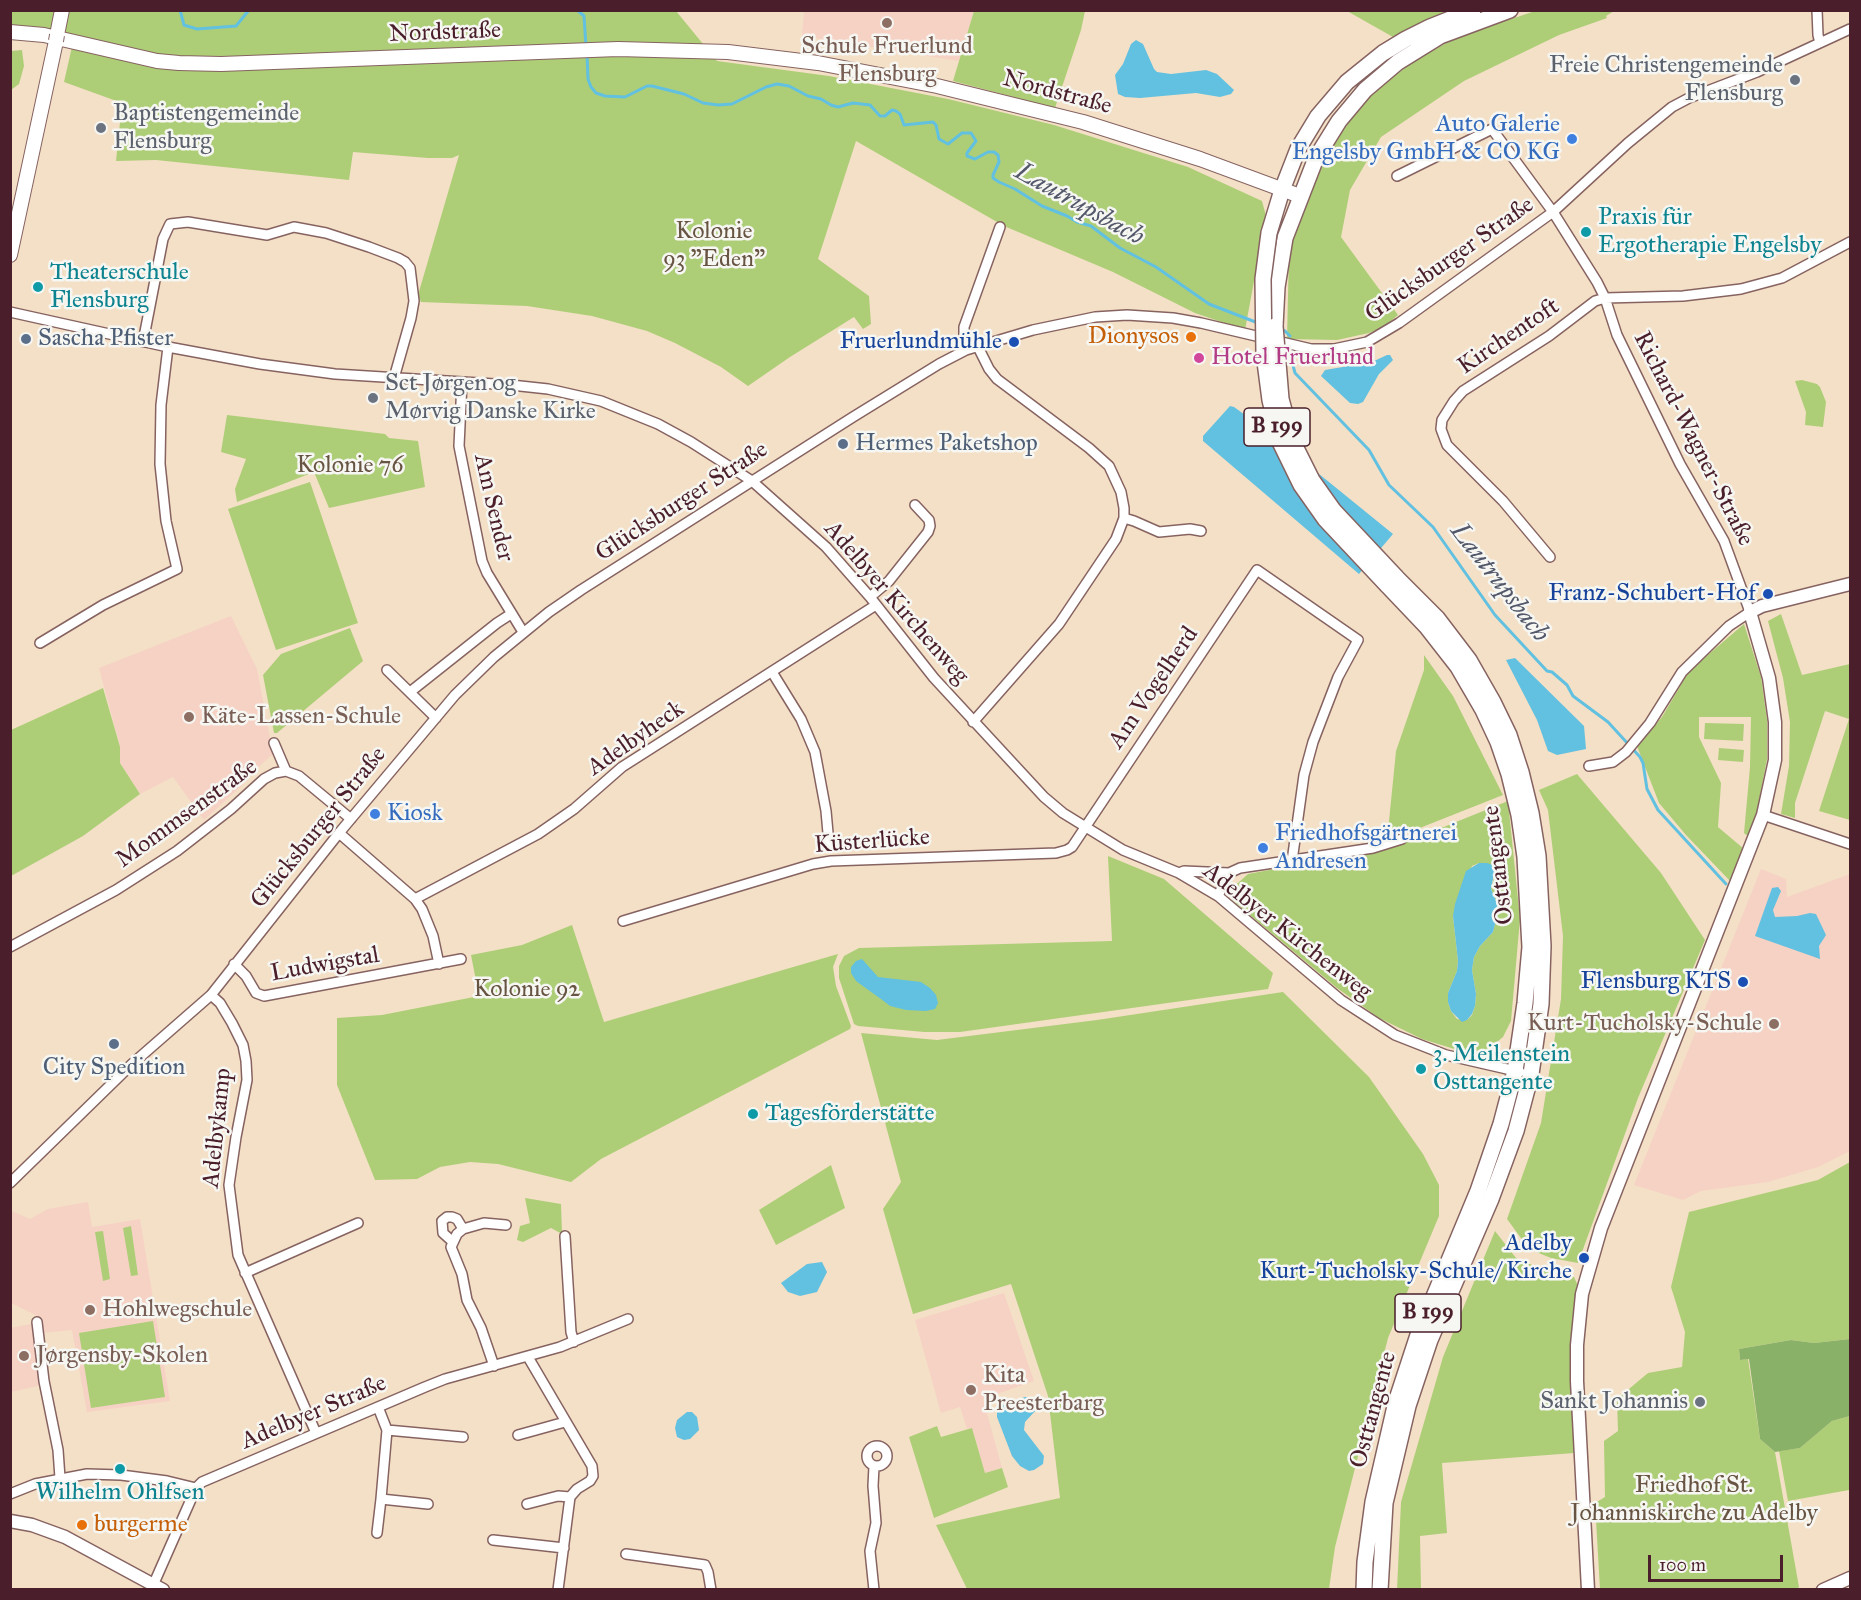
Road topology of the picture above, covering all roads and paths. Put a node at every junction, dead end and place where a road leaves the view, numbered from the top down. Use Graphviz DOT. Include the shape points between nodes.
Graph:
graph roads {
  1 [pos="62,10"];
  2 [pos="1473,10"];
  3 [pos="1510,10"];
  4 [pos="1817,10"];
  5 [pos="1851,29"];
  6 [pos="10,32"];
  7 [pos="1820,44"];
  8 [pos="1397,176"];
  9 [pos="1282,190"];
  10 [pos="1300,196"];
  11 [pos="1553,212"];
  12 [pos="1000,227"];
  13 [pos="1851,242"];
  14 [pos="10,255"];
  15 [pos="1605,298"];
  16 [pos="10,312"];
  17 [pos="143,342"];
  18 [pos="168,347"];
  19 [pos="978,347"];
  20 [pos="966,351"];
  21 [pos="394,378"];
  22 [pos="462,382"];
  23 [pos="752,481"];
  24 [pos="915,505"];
  25 [pos="1124,518"];
  26 [pos="1201,531"];
  27 [pos="1550,557"];
  28 [pos="1391,581"];
  29 [pos="1851,584"];
  30 [pos="873,601"];
  31 [pos="1750,612"];
  32 [pos="511,614"];
  33 [pos="523,632"];
  34 [pos="40,643"];
  35 [pos="387,670"];
  36 [pos="772,672"];
  37 [pos="410,693"];
  38 [pos="436,717"];
  39 [pos="973,722"];
  40 [pos="274,742"];
  41 [pos="1589,766"];
  42 [pos="286,771"];
  43 [pos="1763,815"];
  44 [pos="351,819"];
  45 [pos="1084,828"];
  46 [pos="339,833"];
  47 [pos="1402,839"];
  48 [pos="829,844"];
  49 [pos="1851,844"];
  50 [pos="1293,861"];
  51 [pos="1179,873"];
  52 [pos="1229,873"];
  53 [pos="1218,896"];
  54 [pos="416,899"];
  55 [pos="623,921"];
  56 [pos="10,947"];
  57 [pos="461,959"];
  58 [pos="234,964"];
  59 [pos="439,964"];
  60 [pos="211,994"];
  61 [pos="1515,1071"];
  62 [pos="1531,1074"];
  63 [pos="10,1183"];
  64 [pos="358,1223"];
  65 [pos="506,1225"];
  66 [pos="463,1229"];
  67 [pos="565,1236"];
  68 [pos="453,1242"];
  69 [pos="245,1273"];
  70 [pos="628,1319"];
  71 [pos="37,1322"];
  72 [pos="574,1342"];
  73 [pos="528,1358"];
  74 [pos="494,1366"];
  75 [pos="378,1407"];
  76 [pos="565,1422"];
  77 [pos="387,1430"];
  78 [pos="316,1433"];
  79 [pos="518,1435"];
  80 [pos="463,1437"];
  81 [pos="874,1466"];
  82 [pos="60,1478"];
  83 [pos="195,1488"];
  84 [pos="10,1494"];
  85 [pos="570,1497"];
  86 [pos="381,1499"];
  87 [pos="428,1504"];
  88 [pos="527,1504"];
  89 [pos="10,1521"];
  90 [pos="377,1533"];
  91 [pos="493,1540"];
  92 [pos="564,1548"];
  93 [pos="626,1554"];
  94 [pos="1851,1578"];
  95 [pos="156,1588"];
  96 [pos="558,1590"];
  97 [pos="711,1590"];
  98 [pos="874,1590"];
  99 [pos="1364,1590"];
  100 [pos="1380,1590"];
  101 [pos="1588,1590"];
  102 [pos="1823,1590"];
  1 -- 14 [label="main road, bridge"];
  2 -- 9 [label="main road, B 199" via="1406,39 1347,82 1308,132"];
  3 -- 10 [label="main road, B 199" via="1440,36 1398,62 1365,90 1316,158"];
  4 -- 7 [label="street"];
  5 -- 7 [label="street, Glücksburger Straße"];
  6 -- 9 [label="main road, Nordstraße" via="27,32 178,63 618,49 728,52 818,63 1061,116 1200,159"];
  7 -- 11 [label="street, Glücksburger Straße" via="1672,107"];
  8 -- 11 [label="street, Richard-Wagner-Straße" via="1492,129"];
  9 -- 10 [label="main road, Nordstraße"];
  9 -- 28 [label="main road, Osttangente / B 199, bridge" via="1269,233 1263,279 1264,354 1280,442 1301,484 1325,519"];
  10 -- 28 [label="main road, Osttangente / B 199, bridge" via="1285,238 1277,287 1275,326 1281,399 1292,440 1312,480"];
  11 -- 15 [label="street, Richard-Wagner-Straße"];
  11 -- 19 [label="street, Glücksburger Straße" via="1400,323 1352,347 1311,349 1201,323 1127,315 1071,321"];
  12 -- 20 [label="street" via="964,327"];
  13 -- 15 [label="street" via="1782,278 1741,289 1683,296"];
  15 -- 27 [label="street, Kirchentoft" via="1471,384 1442,420 1447,445 1503,501"];
  15 -- 31 [label="street, Richard-Wagner-Straße" via="1617,335 1676,456 1724,541"];
  16 -- 17 [label="street, Adelbyer Kirchenweg"];
  17 -- 18 [label="street, Adelbyer Kirchenweg"];
  17 -- 21 [label="street" via="163,239 170,224 188,222 267,235 294,227 369,247 398,258 410,268 412,309"];
  18 -- 21 [label="street, Adelbyer Kirchenweg" via="260,364"];
  18 -- 34 [label="street" via="160,405 160,464 166,521 177,569 103,605"];
  19 -- 20 [label="street, Glücksburger Straße"];
  19 -- 25 [label="street" via="997,379 1109,466 1121,492"];
  20 -- 23 [label="street, Glücksburger Straße"];
  21 -- 22 [label="street, Adelbyer Kirchenweg"];
  22 -- 23 [label="street, Adelbyer Kirchenweg" via="533,387 601,401 675,433"];
  22 -- 32 [label="street, Am Sender" via="459,446 478,544 487,573"];
  23 -- 30 [label="street, Adelbyer Kirchenweg" via="826,548"];
  23 -- 33 [label="street, Glücksburger Straße" via="581,590"];
  24 -- 30 [label="street, Adelbyheck" via="929,520 928,532"];
  25 -- 26 [label="street" via="1159,532"];
  25 -- 39 [label="street" via="1116,539 1059,624"];
  28 -- 61 [label="main road, Osttangente / B 199" via="1458,667 1483,710 1509,774 1524,846 1530,919 1525,1002"];
  28 -- 62 [label="main road, Osttangente / B 199" via="1437,618 1469,660 1509,735 1521,771 1538,856 1543,919 1541,1004"];
  29 -- 31 [label="street"];
  30 -- 36 [label="street, Adelbyheck"];
  30 -- 39 [label="street, Adelbyer Kirchenweg"];
  31 -- 41 [label="street" via="1729,626 1682,672 1650,723 1626,752 1613,762"];
  31 -- 43 [label="street, Richard-Wagner-Straße" via="1769,678 1775,722 1775,760"];
  32 -- 33 [label="street, Am Sender"];
  32 -- 37 [label="street"];
  33 -- 38 [label="street, Glücksburger Straße"];
  35 -- 37 [label="street"];
  36 -- 48 [label="street" via="801,719 815,752"];
  36 -- 54 [label="street, Adelbyheck" via="622,767 538,834"];
  37 -- 38 [label="street"];
  38 -- 44 [label="street, Glücksburger Straße"];
  39 -- 45 [label="street, Adelbyer Kirchenweg" via="1044,797"];
  40 -- 42 [label="street"];
  42 -- 44 [label="street, Mommsenstraße" via="299,776"];
  42 -- 56 [label="street, Mommsenstraße" via="264,779 177,851 116,890"];
  43 -- 49 [label="street"];
  43 -- 101 [label="street, Richard-Wagner-Straße" via="1601,1228 1582,1294 1577,1374"];
  44 -- 46 [label="street, Glücksburger Straße"];
  45 -- 50 [label="street, Am Vogelherd" via="1257,570 1358,640 1338,677 1313,742 1304,775"];
  45 -- 51 [label="street, Adelbyer Kirchenweg" via="1123,850"];
  45 -- 55 [label="street, Küsterlücke" via="1072,847 1056,853 831,861"];
  46 -- 54 [label="street"];
  46 -- 58 [label="street, Glücksburger Straße"];
  47 -- 50 [label="street" via="1373,848"];
  50 -- 52 [label="street"];
  51 -- 52 [label="street"];
  51 -- 53 [label="street, Adelbyer Kirchenweg"];
  52 -- 53 [label="street"];
  53 -- 61 [label="street, Adelbyer Kirchenweg" via="1341,1000 1395,1035 1446,1055"];
  54 -- 59 [label="street" via="433,936"];
  57 -- 59 [label="street, Ludwigstal"];
  58 -- 59 [label="street, Ludwigstal" via="256,993 264,996"];
  58 -- 60 [label="street, Glücksburger Straße"];
  60 -- 63 [label="street, Glücksburger Straße" via="132,1064"];
  60 -- 69 [label="street, Adelbykamp" via="232,1023 246,1062 247,1080 229,1185 236,1244"];
  61 -- 62 [label="street, Adelbyer Kirchenweg"];
  61 -- 99 [label="main road, Osttangente / B 199" via="1478,1191 1418,1335 1396,1402 1373,1502"];
  62 -- 100 [label="main road, Osttangente / B 199" via="1516,1131 1491,1199 1430,1340 1408,1406 1385,1503"];
  64 -- 69 [label="street"];
  65 -- 66 [label="street" via="484,1223"];
  66 -- 68 [label="street"];
  66 -- 68 [label="street" via="452,1217 442,1221 443,1233"];
  67 -- 72 [label="street"];
  68 -- 74 [label="street" via="451,1247 467,1300"];
  69 -- 78 [label="street, Adelbykamp"];
  70 -- 72 [label="street, Adelbyer Straße"];
  71 -- 82 [label="street"];
  72 -- 73 [label="street, Adelbyer Straße"];
  73 -- 74 [label="street, Adelbyer Straße"];
  73 -- 76 [label="street"];
  74 -- 75 [label="street, Adelbyer Straße" via="445,1379"];
  75 -- 77 [label="street"];
  75 -- 78 [label="street, Adelbyer Straße"];
  76 -- 79 [label="street"];
  76 -- 85 [label="street" via="592,1466 593,1476"];
  77 -- 80 [label="street"];
  77 -- 86 [label="street"];
  78 -- 83 [label="street, Adelbyer Straße"];
  81 -- 98 [label="street" via="876,1523 870,1551"];
  82 -- 83 [label="street" via="121,1475"];
  82 -- 84 [label="street"];
  83 -- 95 [label="street"];
  85 -- 88 [label="street"];
  85 -- 92 [label="street"];
  86 -- 87 [label="street"];
  86 -- 90 [label="street"];
  89 -- 95 [label="street" via="65,1537"];
  91 -- 92 [label="street"];
  92 -- 96 [label="street"];
  93 -- 97 [label="street" via="705,1564"];
  94 -- 102 [label="street"];
}
